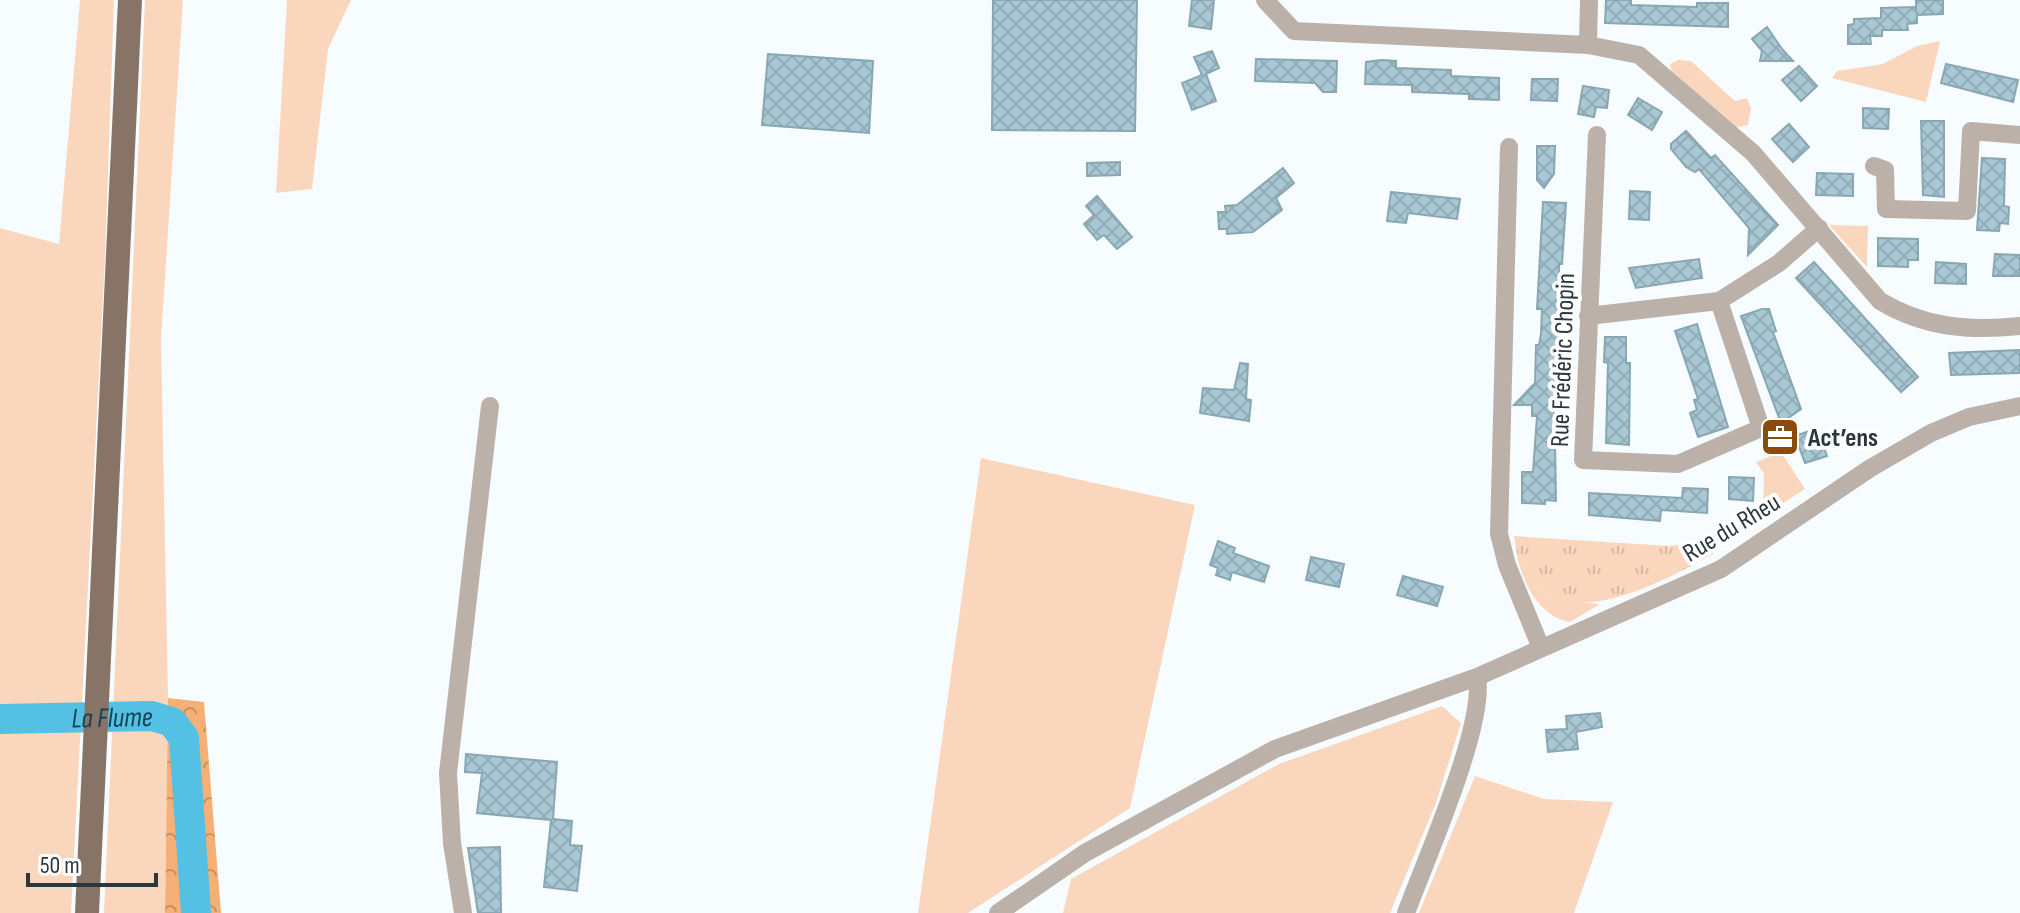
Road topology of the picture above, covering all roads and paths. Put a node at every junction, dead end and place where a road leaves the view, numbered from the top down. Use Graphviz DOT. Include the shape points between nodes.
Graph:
graph roads {
  1 [pos="130,0"];
  2 [pos="1265,0"];
  3 [pos="1589,0"];
  4 [pos="1588,45"];
  5 [pos="1597,135"];
  6 [pos="2020,135"];
  7 [pos="1509,147"];
  8 [pos="1874,166"];
  9 [pos="1819,228"];
  10 [pos="1719,301"];
  11 [pos="1588,316"];
  12 [pos="2020,326"];
  13 [pos="490,406"];
  14 [pos="2020,406"];
  15 [pos="1541,648"];
  16 [pos="1477,677"];
  17 [pos="87,913"];
  18 [pos="463,913"];
  19 [pos="998,913"];
  20 [pos="1406,913"];
  1 -- 17 [label="main road"];
  2 -- 4 [label="street" via="1294,31"];
  3 -- 4 [label="street"];
  4 -- 9 [label="street" via="1639,55 1753,153"];
  5 -- 11 [label="street, Rue Frédéric Chopin"];
  6 -- 8 [label="street" via="1971,131 1967,211 1886,209 1885,170"];
  7 -- 15 [label="street" via="1499,534"];
  9 -- 10 [label="street" via="1779,263"];
  9 -- 12 [label="street" via="1858,280 1902,315 1943,327"];
  10 -- 11 [label="street"];
  10 -- 11 [label="street, Rue Frédéric Chopin" via="1761,428 1678,464 1583,460"];
  13 -- 18 [label="street" via="448,773"];
  14 -- 15 [label="street, Rue du Rheu" via="1969,417 1931,433 1721,569"];
  15 -- 16 [label="street, Rue du Rheu"];
  16 -- 19 [label="street, Rue du Rheu" via="1275,749 1085,853"];
  16 -- 20 [label="street" via="1473,727"];
}
